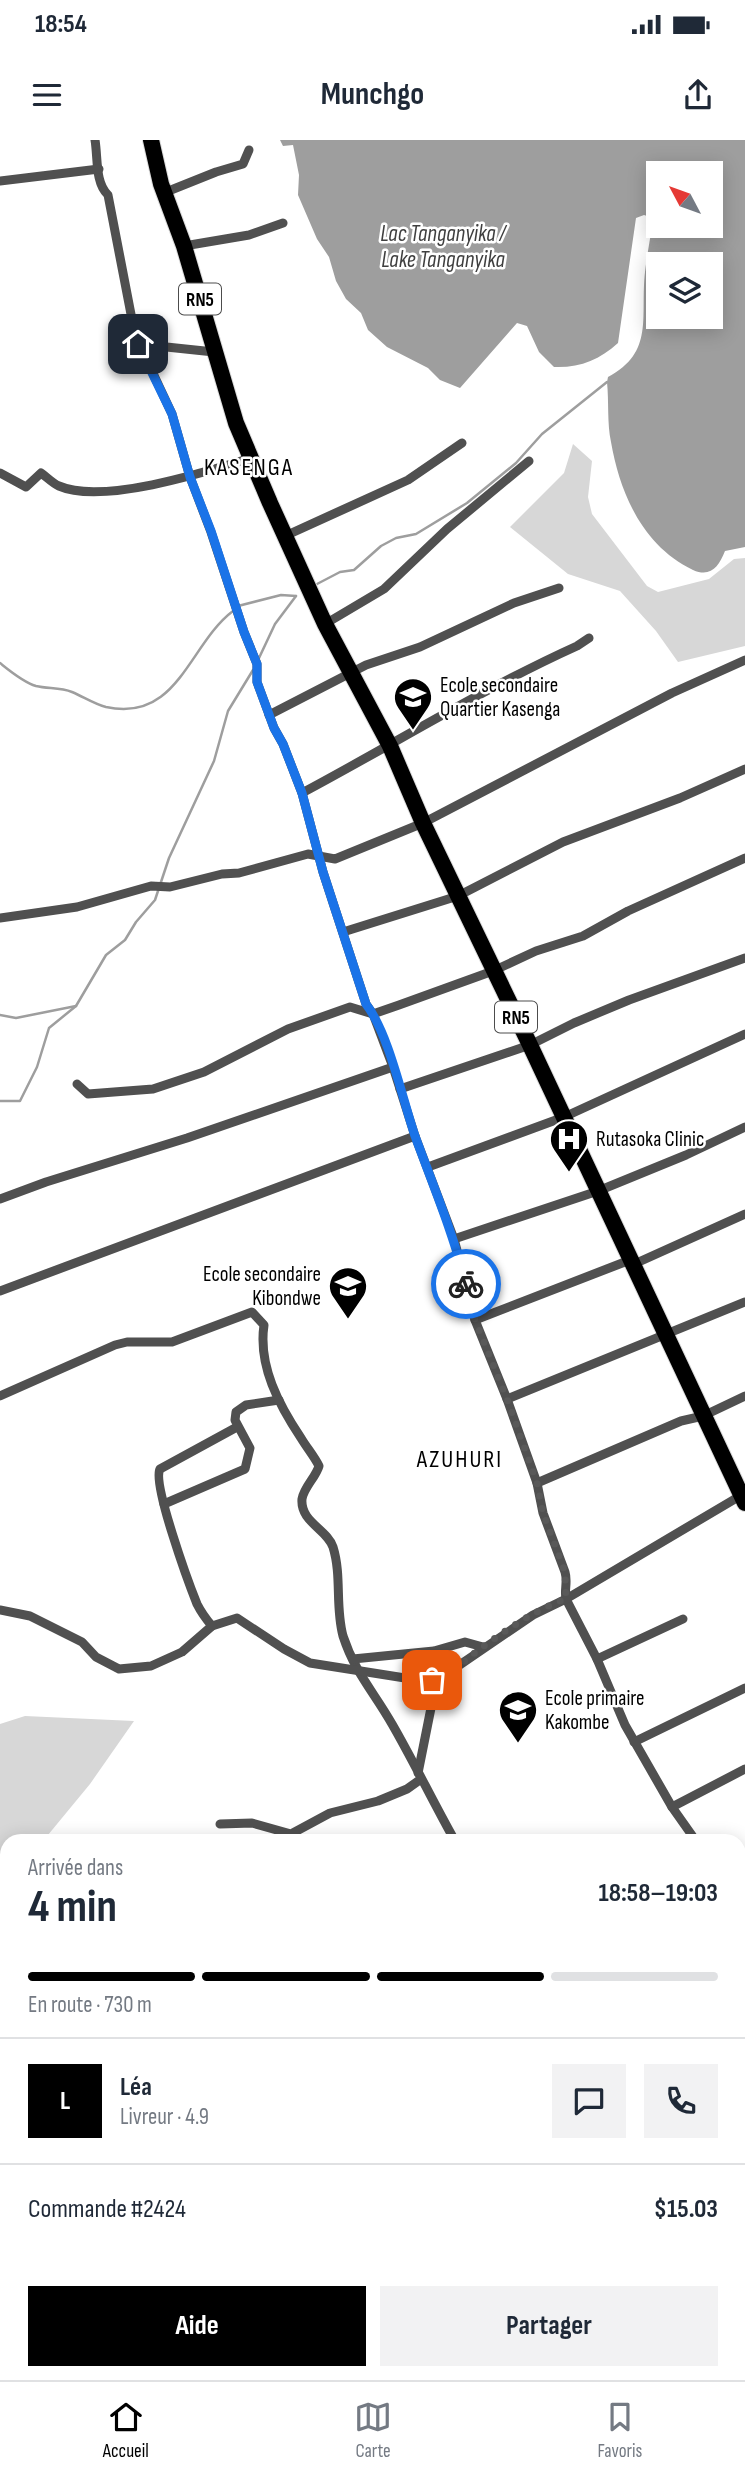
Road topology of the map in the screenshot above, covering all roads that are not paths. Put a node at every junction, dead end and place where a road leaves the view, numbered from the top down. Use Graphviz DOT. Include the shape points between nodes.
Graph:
graph roads {
  1 [pos="95,140"];
  2 [pos="151,140"];
  3 [pos="248,150"];
  4 [pos="99,169"];
  5 [pos="0,181"];
  6 [pos="166,192"];
  7 [pos="282,223"];
  8 [pos="184,246"];
  9 [pos="138,344"];
  10 [pos="214,352"];
  11 [pos="462,443"];
  12 [pos="251,458"];
  13 [pos="529,461"];
  14 [pos="0,473"];
  15 [pos="190,477"];
  16 [pos="285,537"];
  17 [pos="559,588"];
  18 [pos="325,624"];
  19 [pos="589,638"];
  20 [pos="745,660"];
  21 [pos="351,673"];
  22 [pos="269,715"];
  23 [pos="390,746"];
  24 [pos="745,769"];
  25 [pos="302,793"];
  26 [pos="423,823"];
  27 [pos="320,857"];
  28 [pos="745,858"];
  29 [pos="458,896"];
  30 [pos="0,918"];
  31 [pos="343,932"];
  32 [pos="745,958"];
  33 [pos="494,971"];
  34 [pos="373,1014"];
  35 [pos="745,1034"];
  36 [pos="530,1045"];
  37 [pos="393,1067"];
  38 [pos="77,1084"];
  39 [pos="400,1089"];
  40 [pos="564,1117"];
  41 [pos="745,1127"];
  42 [pos="415,1136"];
  43 [pos="428,1167"];
  44 [pos="598,1191"];
  45 [pos="0,1199"];
  46 [pos="745,1214"];
  47 [pos="454,1239"];
  48 [pos="631,1263"];
  49 [pos="0,1291"];
  50 [pos="745,1302"];
  51 [pos="475,1320"];
  52 [pos="666,1336"];
  53 [pos="0,1396"];
  54 [pos="745,1396"];
  55 [pos="279,1399"];
  56 [pos="507,1399"];
  57 [pos="703,1416"];
  58 [pos="237,1427"];
  59 [pos="537,1483"];
  60 [pos="744,1497"];
  61 [pos="164,1504"];
  62 [pos="566,1599"];
  63 [pos="0,1610"];
  64 [pos="683,1619"];
  65 [pos="212,1626"];
  66 [pos="483,1647"];
  67 [pos="353,1658"];
  68 [pos="597,1659"];
  69 [pos="357,1670"];
  70 [pos="437,1678"];
  71 [pos="745,1688"];
  72 [pos="634,1742"];
  73 [pos="745,1769"];
  74 [pos="419,1776"];
  75 [pos="673,1807"];
  76 [pos="220,1824"];
  77 [pos="451,1834"];
  78 [pos="691,1834"];
  1 -- 4 [label="street"];
  2 -- 6 [label="highway, RN5"];
  3 -- 6 [label="street" via="243,164"];
  4 -- 5 [label="street"];
  4 -- 9 [label="street"];
  6 -- 8 [label="highway, RN5"];
  7 -- 8 [label="street" via="249,235"];
  8 -- 10 [label="highway, RN5"];
  9 -- 10 [label="street"];
  9 -- 15 [label="street" via="172,414"];
  10 -- 12 [label="highway, RN5"];
  11 -- 16 [label="street" via="408,480"];
  12 -- 15 [label="street"];
  12 -- 16 [label="highway, RN5"];
  13 -- 18 [label="street" via="384,589"];
  14 -- 15 [label="street" via="26,487 41,473 61,487 99,492"];
  15 -- 22 [label="street" via="257,664 257,682"];
  16 -- 18 [label="highway, RN5"];
  17 -- 21 [label="street"];
  18 -- 21 [label="highway, RN5"];
  19 -- 23 [label="street" via="469,699"];
  20 -- 26 [label="street"];
  21 -- 22 [label="street"];
  21 -- 23 [label="highway, RN5"];
  22 -- 25 [label="street"];
  23 -- 25 [label="street"];
  23 -- 26 [label="highway, RN5"];
  24 -- 29 [label="street" via="563,842"];
  25 -- 27 [label="street"];
  26 -- 27 [label="street" via="335,859"];
  26 -- 29 [label="highway, RN5"];
  27 -- 30 [label="street" via="309,854 170,887 151,886 77,907"];
  27 -- 31 [label="street"];
  28 -- 33 [label="street" via="583,936"];
  29 -- 31 [label="street"];
  29 -- 33 [label="highway, RN5"];
  31 -- 34 [label="street"];
  32 -- 36 [label="street" via="629,1000"];
  33 -- 34 [label="street"];
  33 -- 36 [label="highway, RN5"];
  34 -- 37 [label="street"];
  34 -- 38 [label="street" via="350,1007 288,1029 204,1072 153,1089 88,1094"];
  35 -- 40 [label="street"];
  36 -- 39 [label="street"];
  36 -- 40 [label="highway, RN5"];
  37 -- 39 [label="street"];
  37 -- 45 [label="street"];
  39 -- 42 [label="street"];
  40 -- 43 [label="street"];
  40 -- 44 [label="highway, RN5"];
  41 -- 44 [label="street"];
  42 -- 43 [label="street"];
  42 -- 49 [label="street"];
  43 -- 47 [label="street"];
  44 -- 47 [label="street"];
  44 -- 48 [label="highway, RN5"];
  46 -- 48 [label="street"];
  47 -- 51 [label="street"];
  48 -- 51 [label="street"];
  48 -- 52 [label="highway, RN5"];
  50 -- 52 [label="street"];
  51 -- 56 [label="street"];
  52 -- 56 [label="street"];
  52 -- 57 [label="highway, RN5"];
  53 -- 55 [label="street" via="115,1345 172,1342 252,1312 264,1325 265,1368"];
  54 -- 57 [label="street"];
  55 -- 58 [label="street" via="240,1407 235,1415"];
  55 -- 67 [label="street" via="319,1466 302,1503 310,1522 332,1544 341,1626"];
  56 -- 59 [label="street"];
  57 -- 59 [label="street" via="681,1421"];
  57 -- 60 [label="highway, RN5"];
  58 -- 61 [label="street" via="158,1470"];
  58 -- 61 [label="street" via="250,1448 245,1469"];
  59 -- 62 [label="street" via="565,1572"];
  60 -- 62 [label="street"];
  61 -- 65 [label="street" via="198,1605"];
  62 -- 66 [label="street"];
  62 -- 68 [label="street"];
  63 -- 65 [label="street" via="30,1616 82,1642 96,1657 119,1669 151,1666 182,1651"];
  64 -- 68 [label="street"];
  65 -- 69 [label="street" via="237,1618 310,1663"];
  66 -- 67 [label="street" via="465,1642 433,1651"];
  66 -- 70 [label="street"];
  67 -- 69 [label="street"];
  68 -- 72 [label="street"];
  69 -- 70 [label="street" via="424,1681"];
  69 -- 74 [label="street" via="384,1709"];
  70 -- 74 [label="street"];
  71 -- 72 [label="street"];
  72 -- 75 [label="street"];
  73 -- 75 [label="street"];
  74 -- 76 [label="street" via="395,1795 330,1813 291,1834 252,1824"];
  74 -- 77 [label="street"];
  75 -- 78 [label="street"];
}
